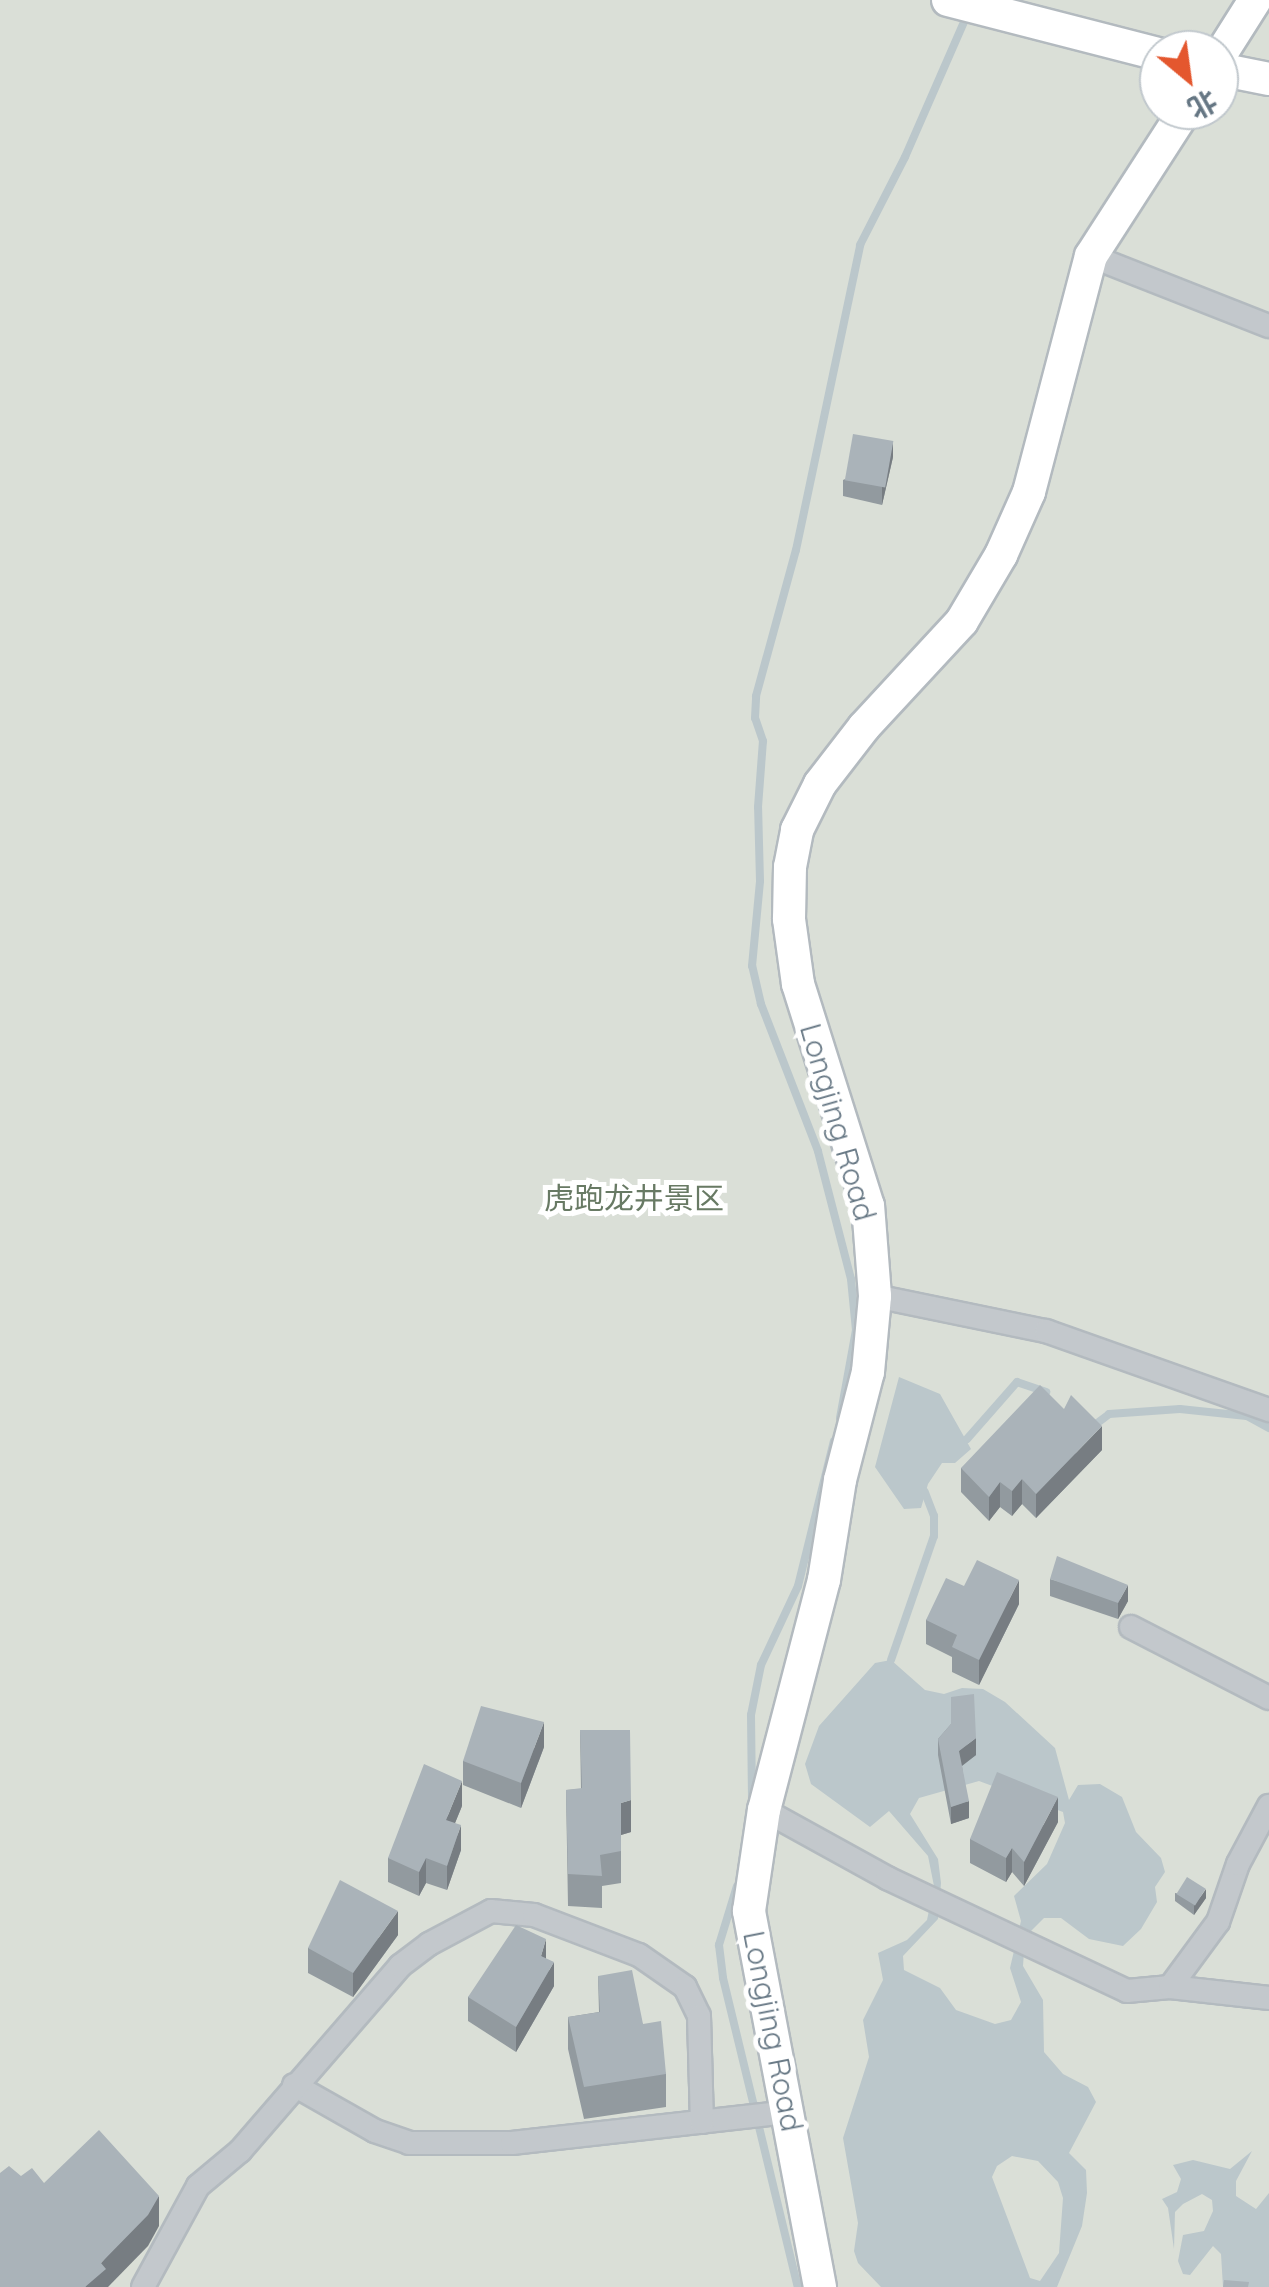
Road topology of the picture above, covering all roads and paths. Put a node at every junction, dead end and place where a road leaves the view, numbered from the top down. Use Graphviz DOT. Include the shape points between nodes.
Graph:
graph roads {
  1 [pos="1254,0"];
  2 [pos="962,3"];
  3 [pos="1236,30"];
  4 [pos="1139,49"];
  5 [pos="1239,73"];
  6 [pos="1269,79"];
  7 [pos="1172,130"];
  8 [pos="1090,256"];
  9 [pos="1269,326"];
  10 [pos="875,1296"];
  11 [pos="1269,1410"];
  12 [pos="1131,1627"];
  13 [pos="1269,1698"];
  14 [pos="1269,1806"];
  15 [pos="764,1810"];
  16 [pos="1170,1987"];
  17 [pos="1269,1998"];
  18 [pos="294,2085"];
  19 [pos="766,2115"];
  20 [pos="702,2122"];
  21 [pos="143,2287"];
  22 [pos="820,2287"];
  1 -- 3 [label="street"];
  2 -- 4 [label="street"];
  5 -- 6 [label="street"];
  7 -- 8 [label="street, Longjing Road"];
  8 -- 9 [label="street"];
  8 -- 10 [label="street, Longjing Road" via="1029,492 1001,555 962,621 820,784 797,830 790,919 798,984 868,1206"];
  10 -- 11 [label="street" via="1046,1330"];
  10 -- 15 [label="street, Longjing Road" via="868,1372 840,1480 824,1580"];
  12 -- 13 [label="street"];
  14 -- 16 [label="street" via="1238,1864 1218,1922"];
  15 -- 16 [label="street" via="1041,1954 1127,1991"];
  15 -- 19 [label="street, Longjing Road" via="749,1911"];
  16 -- 17 [label="street"];
  18 -- 20 [label="street" via="374,2131 409,2143 512,2143"];
  18 -- 20 [label="street" via="400,1966 458,1926 491,1911 506,1912 534,1915 639,1956 685,1987 699,2016"];
  18 -- 21 [label="street" via="240,2150 198,2186"];
  19 -- 20 [label="street"];
  19 -- 22 [label="street, Longjing Road"];
}
